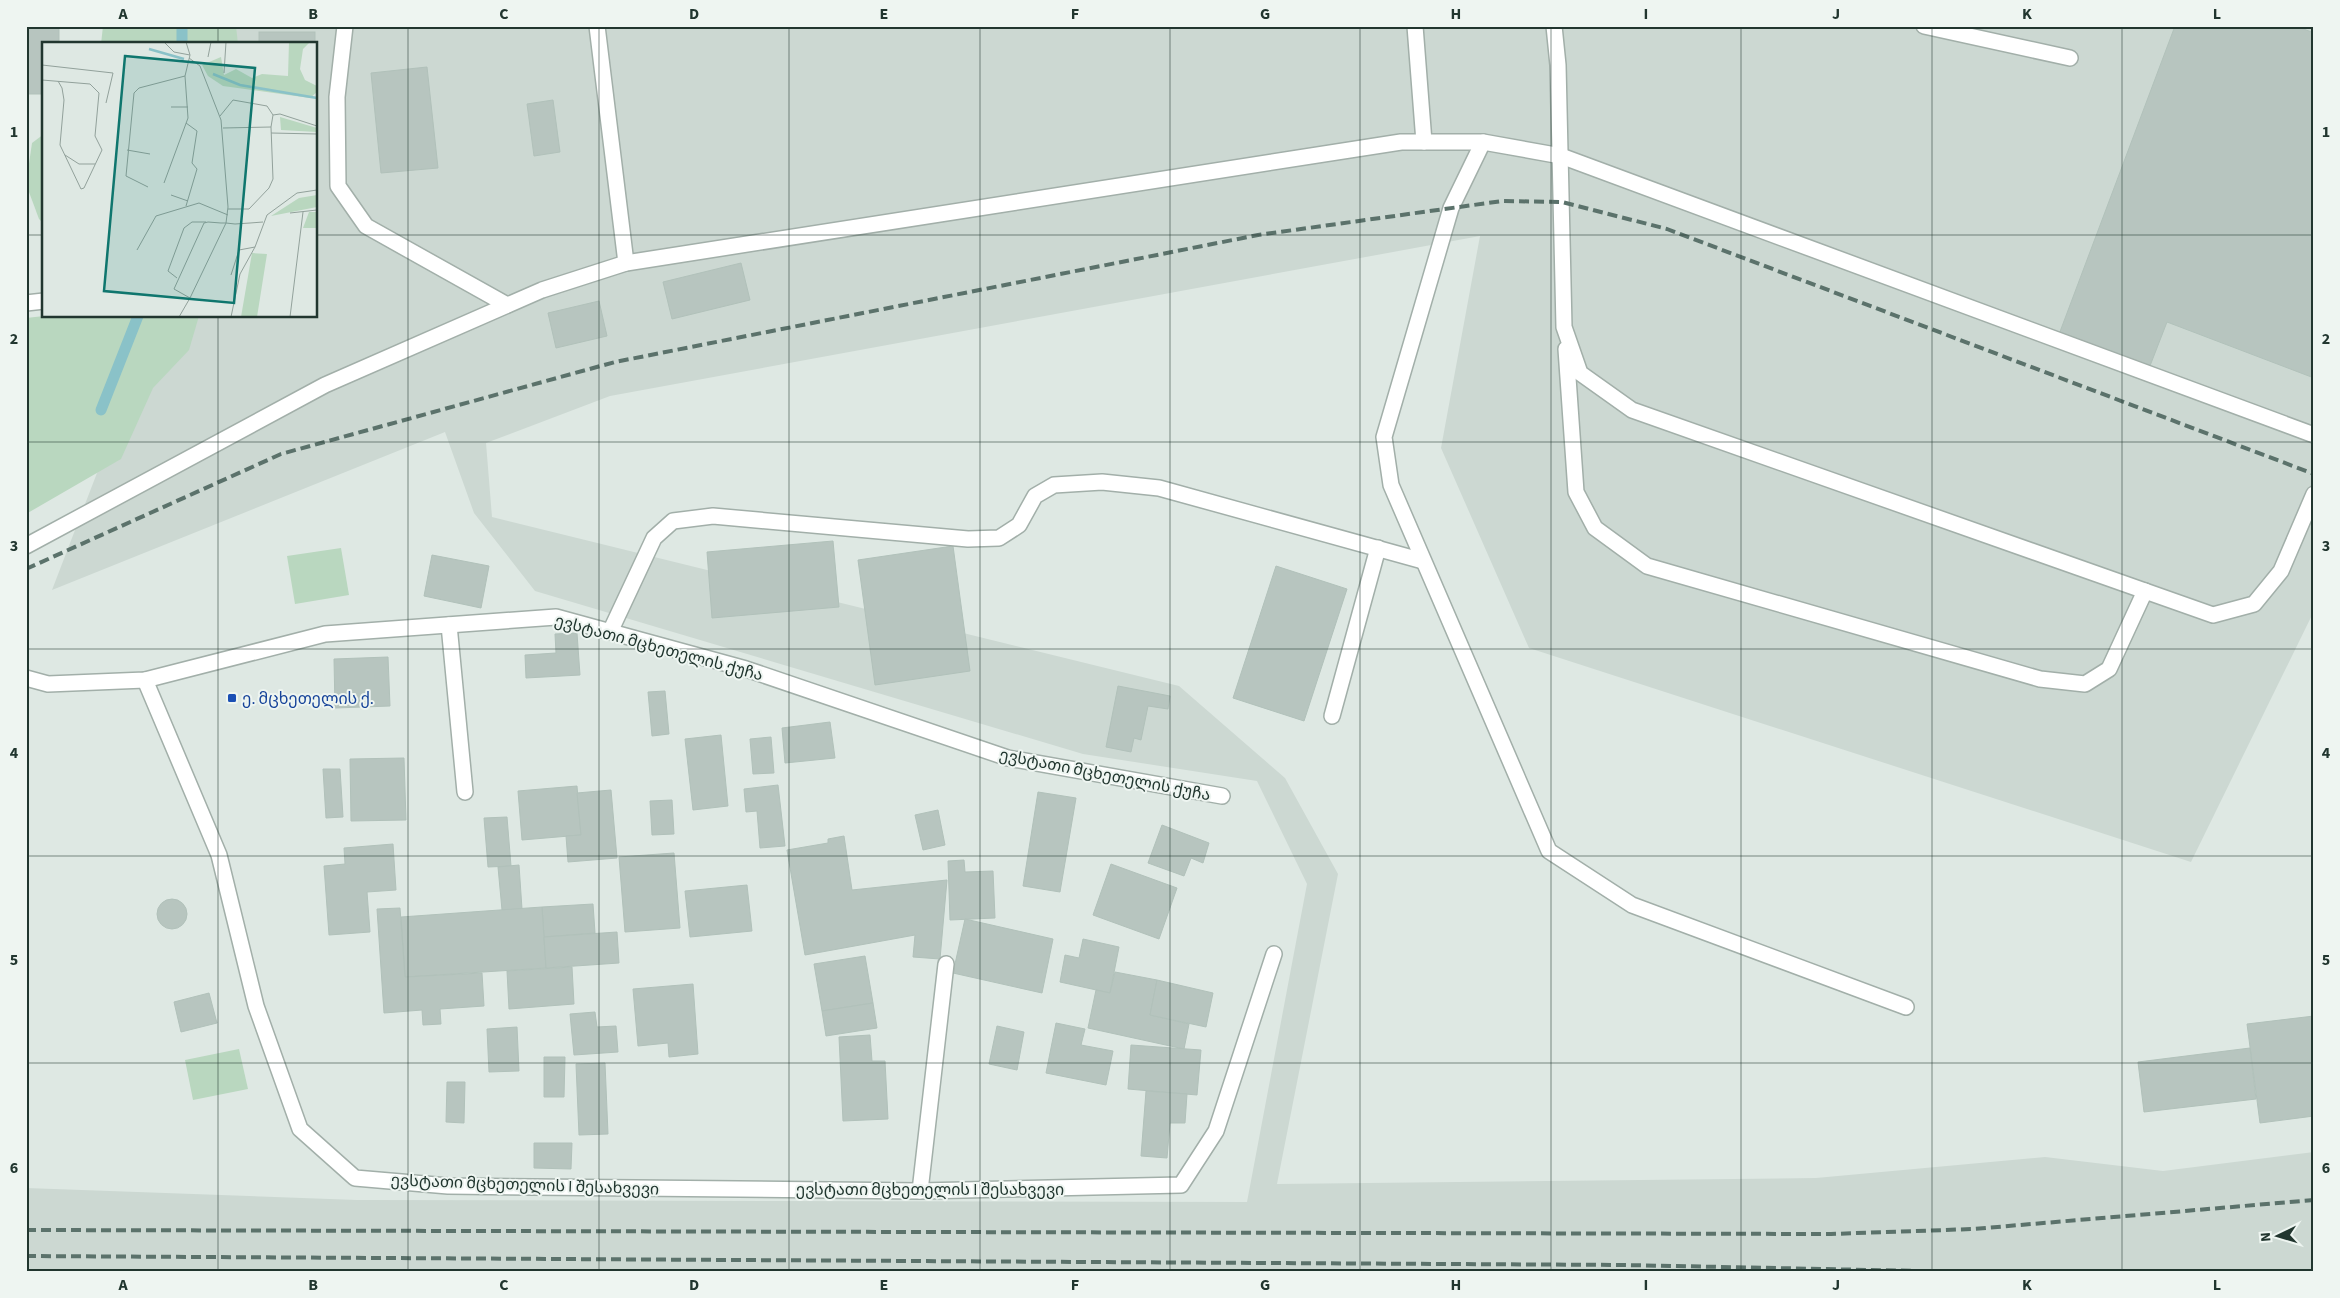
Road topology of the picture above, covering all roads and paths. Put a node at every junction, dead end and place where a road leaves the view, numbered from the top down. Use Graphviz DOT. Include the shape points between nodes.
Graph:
graph roads {
  1 [pos="345,26"];
  2 [pos="597,26"];
  3 [pos="1416,26"];
  4 [pos="1554,26"];
  5 [pos="1924,26"];
  6 [pos="2070,58"];
  7 [pos="1424,142"];
  8 [pos="1483,142"];
  9 [pos="1561,156"];
  10 [pos="626,262"];
  11 [pos="42,301"];
  12 [pos="26,303"];
  13 [pos="506,305"];
  14 [pos="1564,327"];
  15 [pos="2314,435"];
  16 [pos="2314,494"];
  17 [pos="26,546"];
  18 [pos="1378,548"];
  19 [pos="1423,561"];
  20 [pos="2145,591"];
  21 [pos="449,625"];
  22 [pos="610,632"];
  23 [pos="26,678"];
  24 [pos="145,680"];
  25 [pos="1332,716"];
  26 [pos="464,792"];
  27 [pos="1222,796"];
  28 [pos="1274,954"];
  29 [pos="946,964"];
  30 [pos="1906,1008"];
  31 [pos="920,1191"];
  1 -- 13 [label="street" via="337,97 338,186 366,226"];
  2 -- 10 [label="street"];
  3 -- 7 [label="street"];
  4 -- 9 [label="street"];
  5 -- 6 [label="street"];
  7 -- 8 [label="street"];
  7 -- 10 [label="street" via="1401,142"];
  8 -- 9 [label="street"];
  8 -- 19 [label="street" via="1451,208 1384,436 1390,485"];
  9 -- 14 [label="street"];
  9 -- 15 [label="street"];
  10 -- 13 [label="street"];
  11 -- 12 [label="street"];
  13 -- 17 [label="street" via="325,385"];
  14 -- 20 [label="street" via="1580,373 1632,410"];
  14 -- 20 [label="street" via="1576,492 1595,528 1647,566 2040,679 2085,684 2109,668"];
  16 -- 20 [label="street" via="2282,571 2254,604 2213,615"];
  18 -- 19 [label="street"];
  18 -- 22 [label="street" via="1159,488 1102,482 1054,485 1035,496 1019,525 999,538 968,539 713,516 673,521 654,538"];
  18 -- 25 [label="street"];
  19 -- 30 [label="street" via="1548,851 1632,905"];
  21 -- 22 [label="street, ევსტათი მცხეთელის ქუჩა" via="556,617"];
  21 -- 24 [label="street, ევსტათი მცხეთელის ქუჩა" via="325,634"];
  21 -- 26 [label="street"];
  22 -- 27 [label="street, ევსტათი მცხეთელის ქუჩა" via="746,669 1008,758"];
  23 -- 24 [label="street, ევსტათი მცხეთელის ქუჩა" via="48,684"];
  24 -- 31 [label="street, ევსტათი მცხეთელის I შესახვევი" via="219,855 256,1006 300,1129 355,1178 448,1186"];
  28 -- 31 [label="street, ევსტათი მცხეთელის I შესახვევი" via="1216,1131 1181,1186"];
  29 -- 31 [label="street"];
}
